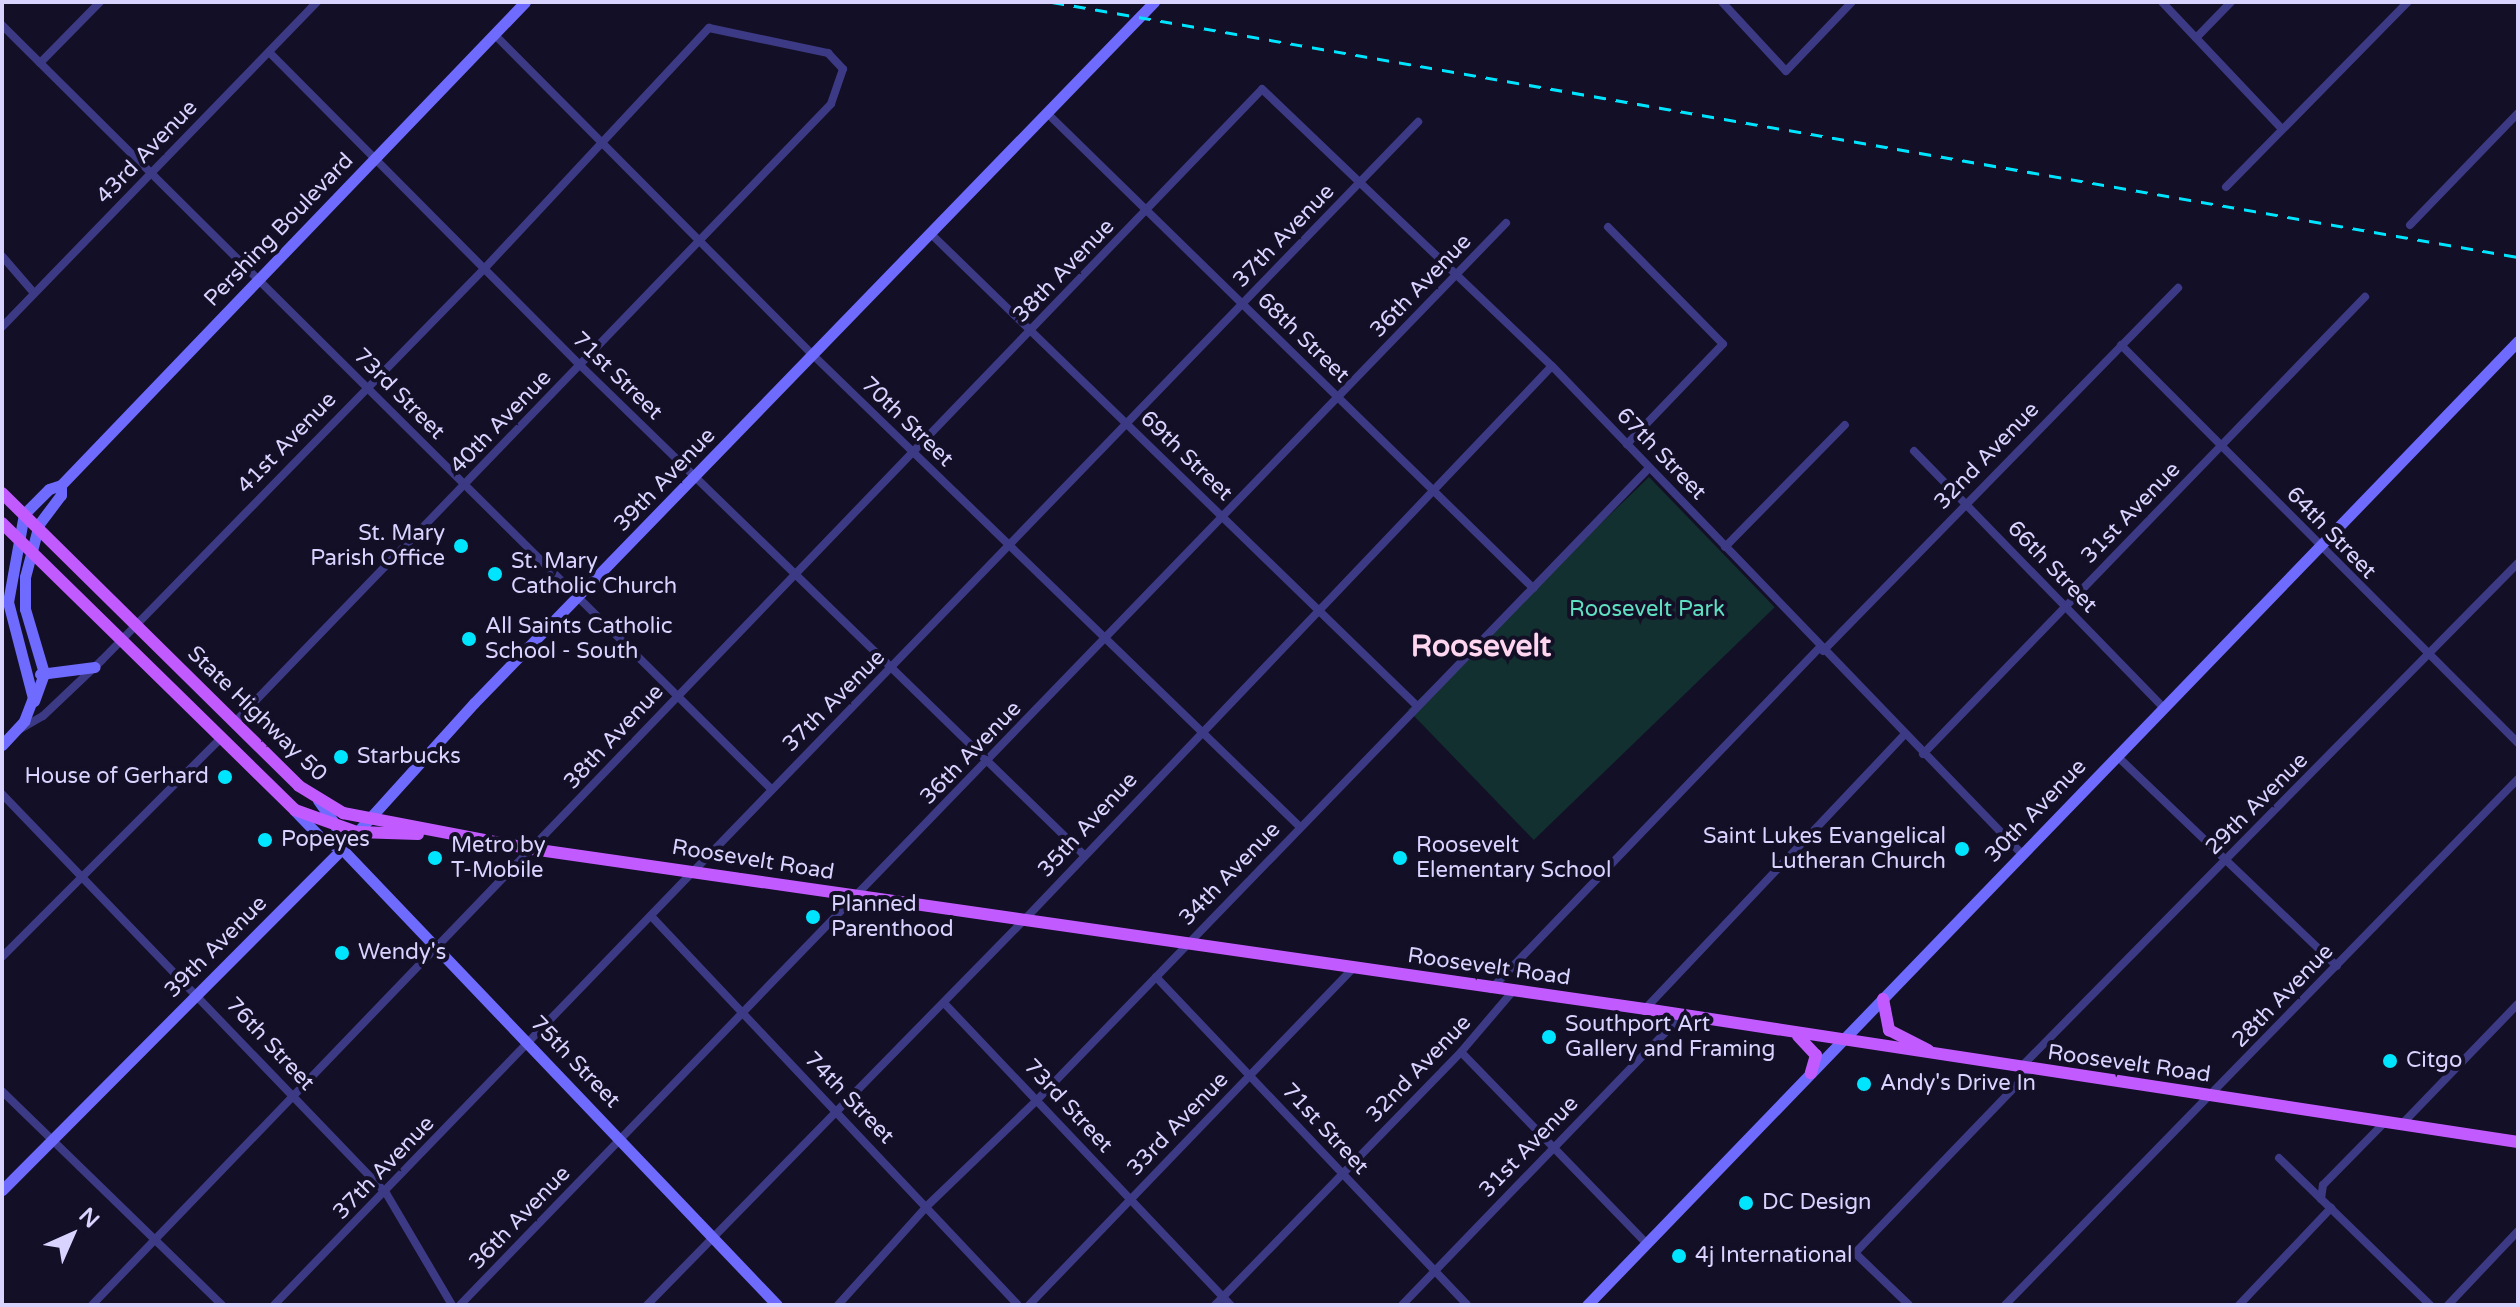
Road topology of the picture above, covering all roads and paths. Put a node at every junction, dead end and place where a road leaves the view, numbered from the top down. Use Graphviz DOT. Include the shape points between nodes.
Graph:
graph roads {
  1 [pos="100,2"];
  2 [pos="317,2"];
  3 [pos="525,2"];
  4 [pos="1154,2"];
  5 [pos="1722,2"];
  6 [pos="1852,2"];
  7 [pos="2162,2"];
  8 [pos="2231,2"];
  9 [pos="2408,2"];
  10 [pos="2,25"];
  11 [pos="709,28"];
  12 [pos="495,35"];
  13 [pos="2196,38"];
  14 [pos="269,52"];
  15 [pos="40,63"];
  16 [pos="1262,89"];
  17 [pos="1047,113"];
  18 [pos="2518,113"];
  19 [pos="1418,122"];
  20 [pos="2282,129"];
  21 [pos="600,142"];
  22 [pos="375,159"];
  23 [pos="151,173"];
  24 [pos="1360,182"];
  25 [pos="2226,187"];
  26 [pos="1147,210"];
  27 [pos="1506,223"];
  28 [pos="2410,225"];
  29 [pos="1608,227"];
  30 [pos="930,233"];
  31 [pos="701,242"];
  32 [pos="2,256"];
  33 [pos="484,269"];
  34 [pos="1457,274"];
  35 [pos="258,279"];
  36 [pos="2178,288"];
  37 [pos="34,293"];
  38 [pos="2365,297"];
  39 [pos="1243,305"];
  40 [pos="2,327"];
  41 [pos="1031,332"];
  42 [pos="2121,345"];
  43 [pos="2517,346"];
  44 [pos="813,355"];
  45 [pos="581,366"];
  46 [pos="1552,366"];
  47 [pos="367,387"];
  48 [pos="1338,397"];
  49 [pos="1126,424"];
  50 [pos="1845,425"];
  51 [pos="1627,444"];
  52 [pos="2221,445"];
  53 [pos="1914,451"];
  54 [pos="913,454"];
  55 [pos="1649,468"];
  56 [pos="695,477"];
  57 [pos="61,485"];
  58 [pos="465,485"];
  59 [pos="1434,492"];
  60 [pos="2,493"];
  61 [pos="1966,504"];
  62 [pos="24,514"];
  63 [pos="1223,517"];
  64 [pos="2,523"];
  65 [pos="38,528"];
  66 [pos="20,541"];
  67 [pos="2318,545"];
  68 [pos="1725,547"];
  69 [pos="1010,548"];
  70 [pos="31,551"];
  71 [pos="2518,563"];
  72 [pos="796,575"];
  73 [pos="1533,588"];
  74 [pos="578,597"];
  75 [pos="2065,608"];
  76 [pos="1320,611"];
  77 [pos="136,625"];
  78 [pos="122,639"];
  79 [pos="1105,640"];
  80 [pos="1822,649"];
  81 [pos="2427,657"];
  82 [pos="95,667"];
  83 [pos="893,669"];
  84 [pos="44,673"];
  85 [pos="30,675"];
  86 [pos="678,696"];
  87 [pos="32,704"];
  88 [pos="1416,705"];
  89 [pos="2163,707"];
  90 [pos="236,721"];
  91 [pos="1200,732"];
  92 [pos="14,733"];
  93 [pos="1904,735"];
  94 [pos="221,738"];
  95 [pos="2518,743"];
  96 [pos="2,745"];
  97 [pos="1923,754"];
  98 [pos="2117,756"];
  99 [pos="987,761"];
  100 [pos="2518,779"];
  101 [pos="771,789"];
  102 [pos="2,794"];
  103 [pos="318,800"];
  104 [pos="295,810"];
  105 [pos="369,818"];
  106 [pos="335,824"];
  107 [pos="1300,827"];
  108 [pos="357,832"];
  109 [pos="453,836"];
  110 [pos="342,849"];
  111 [pos="532,849"];
  112 [pos="2022,854"];
  113 [pos="1084,855"];
  114 [pos="2225,861"];
  115 [pos="695,872"];
  116 [pos="85,875"];
  117 [pos="858,896"];
  118 [pos="652,917"];
  119 [pos="1026,918"];
  120 [pos="1190,942"];
  121 [pos="435,946"];
  122 [pos="2,957"];
  123 [pos="2337,966"];
  124 [pos="1353,968"];
  125 [pos="1156,977"];
  126 [pos="1491,989"];
  127 [pos="198,992"];
  128 [pos="1512,992"];
  129 [pos="1883,999"];
  130 [pos="944,1003"];
  131 [pos="2518,1004"];
  132 [pos="1645,1009"];
  133 [pos="745,1014"];
  134 [pos="1682,1015"];
  135 [pos="1792,1032"];
  136 [pos="1844,1040"];
  137 [pos="528,1043"];
  138 [pos="1461,1052"];
  139 [pos="1934,1055"];
  140 [pos="2025,1069"];
  141 [pos="1811,1073"];
  142 [pos="1249,1075"];
  143 [pos="2,1091"];
  144 [pos="293,1094"];
  145 [pos="2210,1096"];
  146 [pos="1038,1099"];
  147 [pos="838,1111"];
  148 [pos="2384,1123"];
  149 [pos="2401,1125"];
  150 [pos="622,1140"];
  151 [pos="52,1141"];
  152 [pos="2518,1142"];
  153 [pos="1553,1147"];
  154 [pos="2279,1158"];
  155 [pos="1343,1174"];
  156 [pos="2,1190"];
  157 [pos="386,1193"];
  158 [pos="1131,1199"];
  159 [pos="2321,1199"];
  160 [pos="927,1206"];
  161 [pos="2331,1208"];
  162 [pos="2518,1231"];
  163 [pos="715,1238"];
  164 [pos="152,1242"];
  165 [pos="1646,1243"];
  166 [pos="1434,1271"];
  167 [pos="1223,1297"];
  168 [pos="92,1305"];
  169 [pos="222,1305"];
  170 [pos="274,1305"];
  171 [pos="452,1305"];
  172 [pos="460,1305"];
  173 [pos="647,1305"];
  174 [pos="777,1305"];
  175 [pos="838,1305"];
  176 [pos="1018,1305"];
  177 [pos="1029,1305"];
  178 [pos="1215,1305"];
  179 [pos="1231,1305"];
  180 [pos="1402,1305"];
  181 [pos="1467,1305"];
  182 [pos="1587,1305"];
  183 [pos="1909,1305"];
  184 [pos="2005,1305"];
  185 [pos="2239,1305"];
  186 [pos="2430,1305"];
  187 [pos="2448,1305"];
  1 -- 15 [label="street"];
  2 -- 14 [label="street, 43rd Avenue"];
  3 -- 12 [label="street, Pershing Boulevard"];
  4 -- 17 [label="street, 39th Avenue"];
  5 -- 6 [label="street" via="1786,71"];
  7 -- 13 [label="street"];
  8 -- 13 [label="street"];
  9 -- 20 [label="street"];
  10 -- 15 [label="street, 73rd Street"];
  11 -- 21 [label="street, 41st Avenue"];
  11 -- 31 [label="street, 40th Avenue" via="828,53 843,69 831,104"];
  12 -- 21 [label="street, 70th Street"];
  12 -- 22 [label="street, Pershing Boulevard"];
  13 -- 20 [label="street"];
  14 -- 22 [label="street, 71st Street"];
  14 -- 23 [label="street, 43rd Avenue"];
  15 -- 23 [label="street, 73rd Street"];
  16 -- 24 [label="street, 67th Street"];
  16 -- 26 [label="street, 38th Avenue"];
  17 -- 26 [label="street, 68th Street"];
  17 -- 30 [label="street, 39th Avenue"];
  18 -- 28 [label="street"];
  19 -- 24 [label="street, 37th Avenue"];
  20 -- 25 [label="street"];
  21 -- 31 [label="street, 70th Street"];
  21 -- 33 [label="street, 41st Avenue"];
  22 -- 33 [label="street, 71st Street"];
  22 -- 35 [label="street, Pershing Boulevard"];
  23 -- 35 [label="street, 73rd Street"];
  23 -- 37 [label="street, 43rd Avenue"];
  24 -- 34 [label="street, 67th Street"];
  24 -- 39 [label="street, 37th Avenue"];
  26 -- 39 [label="street, 68th Street"];
  26 -- 41 [label="street, 38th Avenue"];
  27 -- 34 [label="street, 36th Avenue"];
  29 -- 51 [label="street" via="1723,344"];
  30 -- 41 [label="street, 69th Street"];
  30 -- 44 [label="street, 39th Avenue"];
  31 -- 44 [label="street, 70th Street"];
  31 -- 45 [label="street, 40th Avenue"];
  32 -- 37 [label="street"];
  33 -- 45 [label="street, 71st Street"];
  33 -- 47 [label="street, 41st Avenue"];
  34 -- 46 [label="street, 67th Street"];
  34 -- 48 [label="street, 36th Avenue"];
  35 -- 47 [label="street, 73rd Street"];
  35 -- 57 [label="street, Pershing Boulevard"];
  36 -- 42 [label="street, 32nd Avenue"];
  37 -- 40 [label="street, 43rd Avenue"];
  38 -- 52 [label="street, 31st Avenue"];
  39 -- 48 [label="street, 68th Street"];
  39 -- 49 [label="street, 37th Avenue"];
  41 -- 49 [label="street, 69th Street"];
  41 -- 54 [label="street, 38th Avenue"];
  42 -- 52 [label="street, 64th Street"];
  42 -- 61 [label="street, 32nd Avenue"];
  43 -- 67 [label="street, 30th Avenue"];
  44 -- 54 [label="street, 70th Street"];
  44 -- 56 [label="street, 39th Avenue"];
  45 -- 56 [label="street, 71st Street"];
  45 -- 58 [label="street, 40th Avenue"];
  46 -- 51 [label="street, 67th Street"];
  46 -- 59 [label="street, 35th Avenue"];
  47 -- 58 [label="street, 73rd Street"];
  47 -- 77 [label="street, 41st Avenue"];
  48 -- 59 [label="street, 68th Street"];
  48 -- 63 [label="street, 36th Avenue"];
  49 -- 63 [label="street, 69th Street"];
  49 -- 69 [label="street, 37th Avenue"];
  50 -- 68 [label="street"];
  51 -- 55 [label="street, 67th Street"];
  52 -- 67 [label="street, 64th Street"];
  52 -- 75 [label="street, 31st Avenue"];
  53 -- 61 [label="street, 66th Street"];
  54 -- 69 [label="street, 70th Street"];
  54 -- 72 [label="street, 38th Avenue"];
  55 -- 68 [label="street, 67th Street"];
  55 -- 73 [label="street, 34th Avenue"];
  56 -- 72 [label="street, 71st Street"];
  56 -- 74 [label="street, 39th Avenue"];
  57 -- 62 [label="street, Pershing Boulevard" via="49,489"];
  57 -- 65 [label="street, Pershing Boulevard" via="61,495"];
  58 -- 74 [label="street, 73rd Street"];
  58 -- 90 [label="street, 40th Avenue"];
  59 -- 73 [label="street, 68th Street"];
  59 -- 76 [label="street, 35th Avenue"];
  60 -- 62 [label="main road, State Highway 50"];
  61 -- 75 [label="street, 66th Street"];
  61 -- 80 [label="street, 32nd Avenue"];
  62 -- 65 [label="main road, State Highway 50"];
  62 -- 66 [label="street"];
  63 -- 76 [label="street, 69th Street"];
  63 -- 79 [label="street, 36th Avenue"];
  64 -- 66 [label="main road, State Highway 50"];
  65 -- 70 [label="street, Pershing Boulevard"];
  65 -- 77 [label="main road, State Highway 50"];
  66 -- 70 [label="main road, State Highway 50"];
  66 -- 85 [label="street" via="8,602"];
  67 -- 81 [label="street, 64th Street"];
  67 -- 89 [label="street, 30th Avenue"];
  68 -- 80 [label="street, 67th Street"];
  69 -- 79 [label="street, 70th Street"];
  69 -- 83 [label="street, 37th Avenue"];
  70 -- 78 [label="main road, State Highway 50"];
  70 -- 84 [label="street, Pershing Boulevard" via="24,602"];
  71 -- 81 [label="street, 29th Avenue"];
  72 -- 83 [label="street, 71st Street"];
  72 -- 86 [label="street, 38th Avenue"];
  73 -- 88 [label="street, 34th Avenue"];
  74 -- 86 [label="street, 73rd Street"];
  74 -- 105 [label="street, 39th Avenue"];
  75 -- 89 [label="street, 66th Street"];
  75 -- 97 [label="street, 31st Avenue"];
  76 -- 88 [label="street, 69th Street"];
  76 -- 91 [label="street, 35th Avenue"];
  77 -- 78 [label="street, 41st Avenue"];
  77 -- 90 [label="main road, State Highway 50"];
  78 -- 82 [label="street, 41st Avenue"];
  78 -- 94 [label="main road, State Highway 50"];
  79 -- 91 [label="street, 70th Street"];
  79 -- 99 [label="street, 36th Avenue"];
  80 -- 93 [label="street, 67th Street"];
  80 -- 126 [label="street, 32nd Avenue"];
  81 -- 95 [label="street, 64th Street"];
  81 -- 114 [label="street, 29th Avenue"];
  82 -- 84 [label="street"];
  82 -- 92 [label="street, 41st Avenue" via="43,716"];
  83 -- 99 [label="street, 71st Street"];
  83 -- 101 [label="street, 37th Avenue"];
  84 -- 85 [label="street"];
  84 -- 87 [label="street"];
  85 -- 87 [label="street"];
  86 -- 101 [label="street, 73rd Street"];
  86 -- 111 [label="street, 38th Avenue"];
  87 -- 92 [label="street"];
  88 -- 107 [label="street, 34th Avenue"];
  89 -- 98 [label="street, 30th Avenue"];
  90 -- 103 [label="main road, State Highway 50"];
  91 -- 107 [label="street, 70th Street"];
  91 -- 113 [label="street, 35th Avenue"];
  92 -- 96 [label="street"];
  93 -- 97 [label="street, 67th Street"];
  93 -- 132 [label="street"];
  94 -- 104 [label="main road, State Highway 50"];
  94 -- 116 [label="street"];
  97 -- 112 [label="street, 67th Street"];
  98 -- 112 [label="street, 30th Avenue"];
  98 -- 114 [label="street"];
  99 -- 113 [label="street, 71st Street"];
  99 -- 117 [label="street, 36th Avenue"];
  100 -- 123 [label="street, 28th Avenue"];
  101 -- 115 [label="street, 37th Avenue"];
  102 -- 116 [label="street, 76th Street"];
  103 -- 105 [label="main road, State Highway 50"];
  103 -- 106 [label="street, 75th Street"];
  104 -- 106 [label="main road, State Highway 50"];
  104 -- 110 [label="street, 75th Street" via="322,839"];
  105 -- 108 [label="street, 39th Avenue"];
  105 -- 109 [label="main road, State Highway 50"];
  106 -- 108 [label="main road, State Highway 50"];
  106 -- 110 [label="street, 75th Street"];
  107 -- 120 [label="street, 34th Avenue"];
  108 -- 109 [label="main road, State Highway 50"];
  108 -- 110 [label="street, 39th Avenue"];
  109 -- 111 [label="main road, Roosevelt Road"];
  110 -- 121 [label="street, 75th Street"];
  110 -- 127 [label="street, 39th Avenue"];
  111 -- 115 [label="main road, Roosevelt Road"];
  111 -- 121 [label="street, 38th Avenue"];
  112 -- 129 [label="street, 30th Avenue"];
  113 -- 119 [label="street, 35th Avenue"];
  114 -- 123 [label="street"];
  114 -- 140 [label="street, 29th Avenue"];
  115 -- 117 [label="main road, Roosevelt Road"];
  115 -- 118 [label="street, 37th Avenue"];
  116 -- 122 [label="street"];
  116 -- 127 [label="street, 76th Street"];
  117 -- 119 [label="main road, Roosevelt Road"];
  117 -- 133 [label="street, 36th Avenue"];
  118 -- 133 [label="street, 74th Street"];
  118 -- 137 [label="street, 37th Avenue"];
  119 -- 120 [label="main road, Roosevelt Road"];
  119 -- 130 [label="street, 35th Avenue"];
  120 -- 124 [label="main road, Roosevelt Road"];
  120 -- 125 [label="street, 34th Avenue"];
  121 -- 137 [label="street, 75th Street"];
  121 -- 144 [label="street, 38th Avenue"];
  123 -- 145 [label="street, 28th Avenue"];
  124 -- 126 [label="main road, Roosevelt Road"];
  124 -- 142 [label="street, 33rd Avenue"];
  125 -- 142 [label="street, 71st Street"];
  125 -- 146 [label="street, 34th Avenue"];
  126 -- 128 [label="main road, Roosevelt Road"];
  127 -- 144 [label="street, 76th Street"];
  127 -- 151 [label="street, 39th Avenue"];
  128 -- 132 [label="main road, Roosevelt Road"];
  128 -- 138 [label="street, 32nd Avenue"];
  129 -- 136 [label="street, 30th Avenue"];
  129 -- 139 [label="main road" via="1889,1030"];
  130 -- 146 [label="street, 73rd Street"];
  130 -- 147 [label="street, 35th Avenue"];
  131 -- 149 [label="street"];
  132 -- 134 [label="main road, Roosevelt Road"];
  133 -- 147 [label="street, 74th Street"];
  133 -- 150 [label="street, 36th Avenue"];
  134 -- 135 [label="main road, Roosevelt Road"];
  134 -- 153 [label="street, 31st Avenue"];
  135 -- 136 [label="main road, Roosevelt Road"];
  135 -- 141 [label="main road" via="1813,1048"];
  136 -- 139 [label="main road, Roosevelt Road"];
  136 -- 141 [label="street, 30th Avenue"];
  137 -- 150 [label="street, 75th Street"];
  137 -- 157 [label="street, 37th Avenue"];
  138 -- 153 [label="street"];
  138 -- 155 [label="street, 32nd Avenue"];
  139 -- 140 [label="main road, Roosevelt Road"];
  140 -- 145 [label="main road, Roosevelt Road"];
  140 -- 183 [label="street, 29th Avenue" via="1855,1253"];
  141 -- 165 [label="street, 30th Avenue"];
  142 -- 155 [label="street, 71st Street"];
  142 -- 158 [label="street, 33rd Avenue"];
  143 -- 151 [label="street"];
  144 -- 157 [label="street, 76th Street"];
  144 -- 164 [label="street, 38th Avenue"];
  145 -- 148 [label="main road, Roosevelt Road"];
  145 -- 184 [label="street, 28th Avenue"];
  146 -- 158 [label="street, 73rd Street"];
  146 -- 160 [label="street, 34th Avenue"];
  147 -- 160 [label="street, 74th Street"];
  147 -- 163 [label="street, 35th Avenue"];
  148 -- 149 [label="main road, Roosevelt Road"];
  148 -- 159 [label="street" via="2323,1185"];
  149 -- 152 [label="main road, Roosevelt Road"];
  150 -- 163 [label="street, 75th Street"];
  150 -- 172 [label="street, 36th Avenue"];
  151 -- 156 [label="street, 39th Avenue"];
  151 -- 164 [label="street"];
  153 -- 165 [label="street"];
  153 -- 166 [label="street, 31st Avenue"];
  154 -- 159 [label="street"];
  155 -- 166 [label="street, 71st Street"];
  155 -- 167 [label="street, 32nd Avenue"];
  157 -- 170 [label="street, 37th Avenue"];
  157 -- 171 [label="street, 76th Street"];
  158 -- 167 [label="street, 73rd Street"];
  158 -- 177 [label="street, 33rd Avenue"];
  159 -- 161 [label="street"];
  160 -- 175 [label="street, 34th Avenue"];
  160 -- 176 [label="street, 74th Street"];
  161 -- 185 [label="street"];
  161 -- 186 [label="street"];
  162 -- 187 [label="street"];
  163 -- 173 [label="street, 35th Avenue"];
  163 -- 174 [label="street, 75th Street"];
  164 -- 168 [label="street, 38th Avenue"];
  164 -- 169 [label="street"];
  165 -- 182 [label="street, 30th Avenue"];
  166 -- 180 [label="street, 31st Avenue"];
  166 -- 181 [label="street, 71st Street"];
  167 -- 178 [label="street, 32nd Avenue"];
  167 -- 179 [label="street, 73rd Street"];
}
